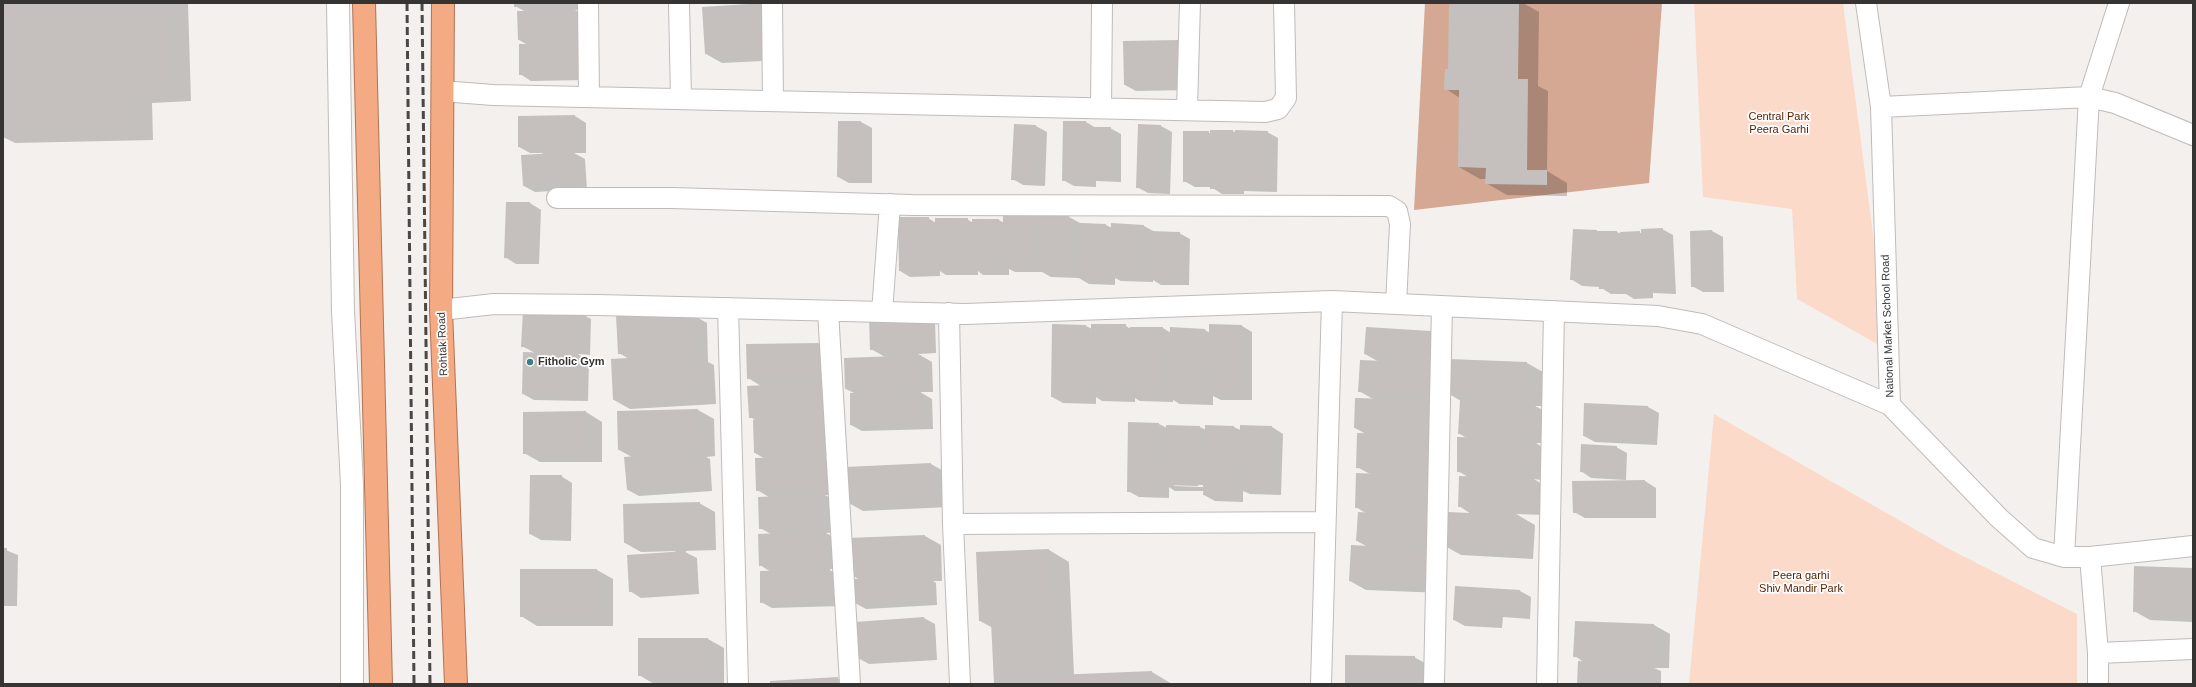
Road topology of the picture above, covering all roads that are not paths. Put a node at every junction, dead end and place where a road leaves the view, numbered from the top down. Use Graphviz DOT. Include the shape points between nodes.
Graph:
graph roads {
  1 [pos="338,3"];
  2 [pos="364,3"];
  3 [pos="443,3"];
  4 [pos="588,3"];
  5 [pos="679,3"];
  6 [pos="772,3"];
  7 [pos="1102,3"];
  8 [pos="1190,3"];
  9 [pos="1284,3"];
  10 [pos="1866,3"];
  11 [pos="2119,3"];
  12 [pos="442,91"];
  13 [pos="589,97"];
  14 [pos="2089,97"];
  15 [pos="681,99"];
  16 [pos="773,101"];
  17 [pos="1881,107"];
  18 [pos="1101,108"];
  19 [pos="1187,109"];
  20 [pos="2193,135"];
  21 [pos="557,198"];
  22 [pos="890,204"];
  23 [pos="1332,301"];
  24 [pos="1396,304"];
  25 [pos="1442,306"];
  26 [pos="728,308"];
  27 [pos="442,310"];
  28 [pos="828,311"];
  29 [pos="1554,311"];
  30 [pos="882,312"];
  31 [pos="948,313"];
  32 [pos="1890,405"];
  33 [pos="1325,522"];
  34 [pos="953,524"];
  35 [pos="2193,546"];
  36 [pos="2064,557"];
  37 [pos="2090,557"];
  38 [pos="2193,650"];
  39 [pos="2098,653"];
  40 [pos="352,684"];
  41 [pos="381,684"];
  42 [pos="456,684"];
  43 [pos="738,684"];
  44 [pos="850,684"];
  45 [pos="960,684"];
  46 [pos="1321,684"];
  47 [pos="1434,684"];
  48 [pos="1547,684"];
  49 [pos="2098,684"];
  1 -- 40 [label="street" via="343,311 352,485"];
  2 -- 41 [label="highway"];
  3 -- 12 [label="highway, Rohtak Road"];
  4 -- 13 [label="street"];
  5 -- 15 [label="street"];
  6 -- 16 [label="street"];
  7 -- 18 [label="street"];
  8 -- 19 [label="street"];
  9 -- 19 [label="street" via="1286,98 1278,109 1264,112"];
  10 -- 17 [label="street, National Market School Road"];
  11 -- 14 [label="street"];
  12 -- 13 [label="street"];
  12 -- 27 [label="highway, Rohtak Road"];
  13 -- 15 [label="street"];
  14 -- 17 [label="street"];
  14 -- 20 [label="street" via="2115,103"];
  14 -- 36 [label="street"];
  15 -- 16 [label="street"];
  16 -- 18 [label="street"];
  17 -- 32 [label="street, National Market School Road"];
  18 -- 19 [label="street"];
  21 -- 22 [label="street" via="672,198"];
  22 -- 24 [label="street" via="1389,206 1397,211 1400,224"];
  22 -- 30 [label="street"];
  23 -- 24 [label="street"];
  23 -- 31 [label="street"];
  23 -- 33 [label="street"];
  24 -- 25 [label="street"];
  25 -- 29 [label="street"];
  25 -- 47 [label="street"];
  26 -- 27 [label="street" via="494,304"];
  26 -- 28 [label="street"];
  26 -- 43 [label="street"];
  27 -- 42 [label="highway, Rohtak Road"];
  28 -- 30 [label="street"];
  28 -- 44 [label="street"];
  29 -- 32 [label="street" via="1658,316 1702,324"];
  29 -- 48 [label="street"];
  30 -- 31 [label="street"];
  31 -- 34 [label="street"];
  32 -- 36 [label="street, National Market School Road" via="1999,518 2027,543 2033,548"];
  33 -- 34 [label="street"];
  33 -- 46 [label="street"];
  34 -- 45 [label="street"];
  35 -- 37 [label="street, National Market School Road"];
  36 -- 37 [label="street, National Market School Road"];
  37 -- 39 [label="street"];
  38 -- 39 [label="street"];
  39 -- 49 [label="street"];
}
